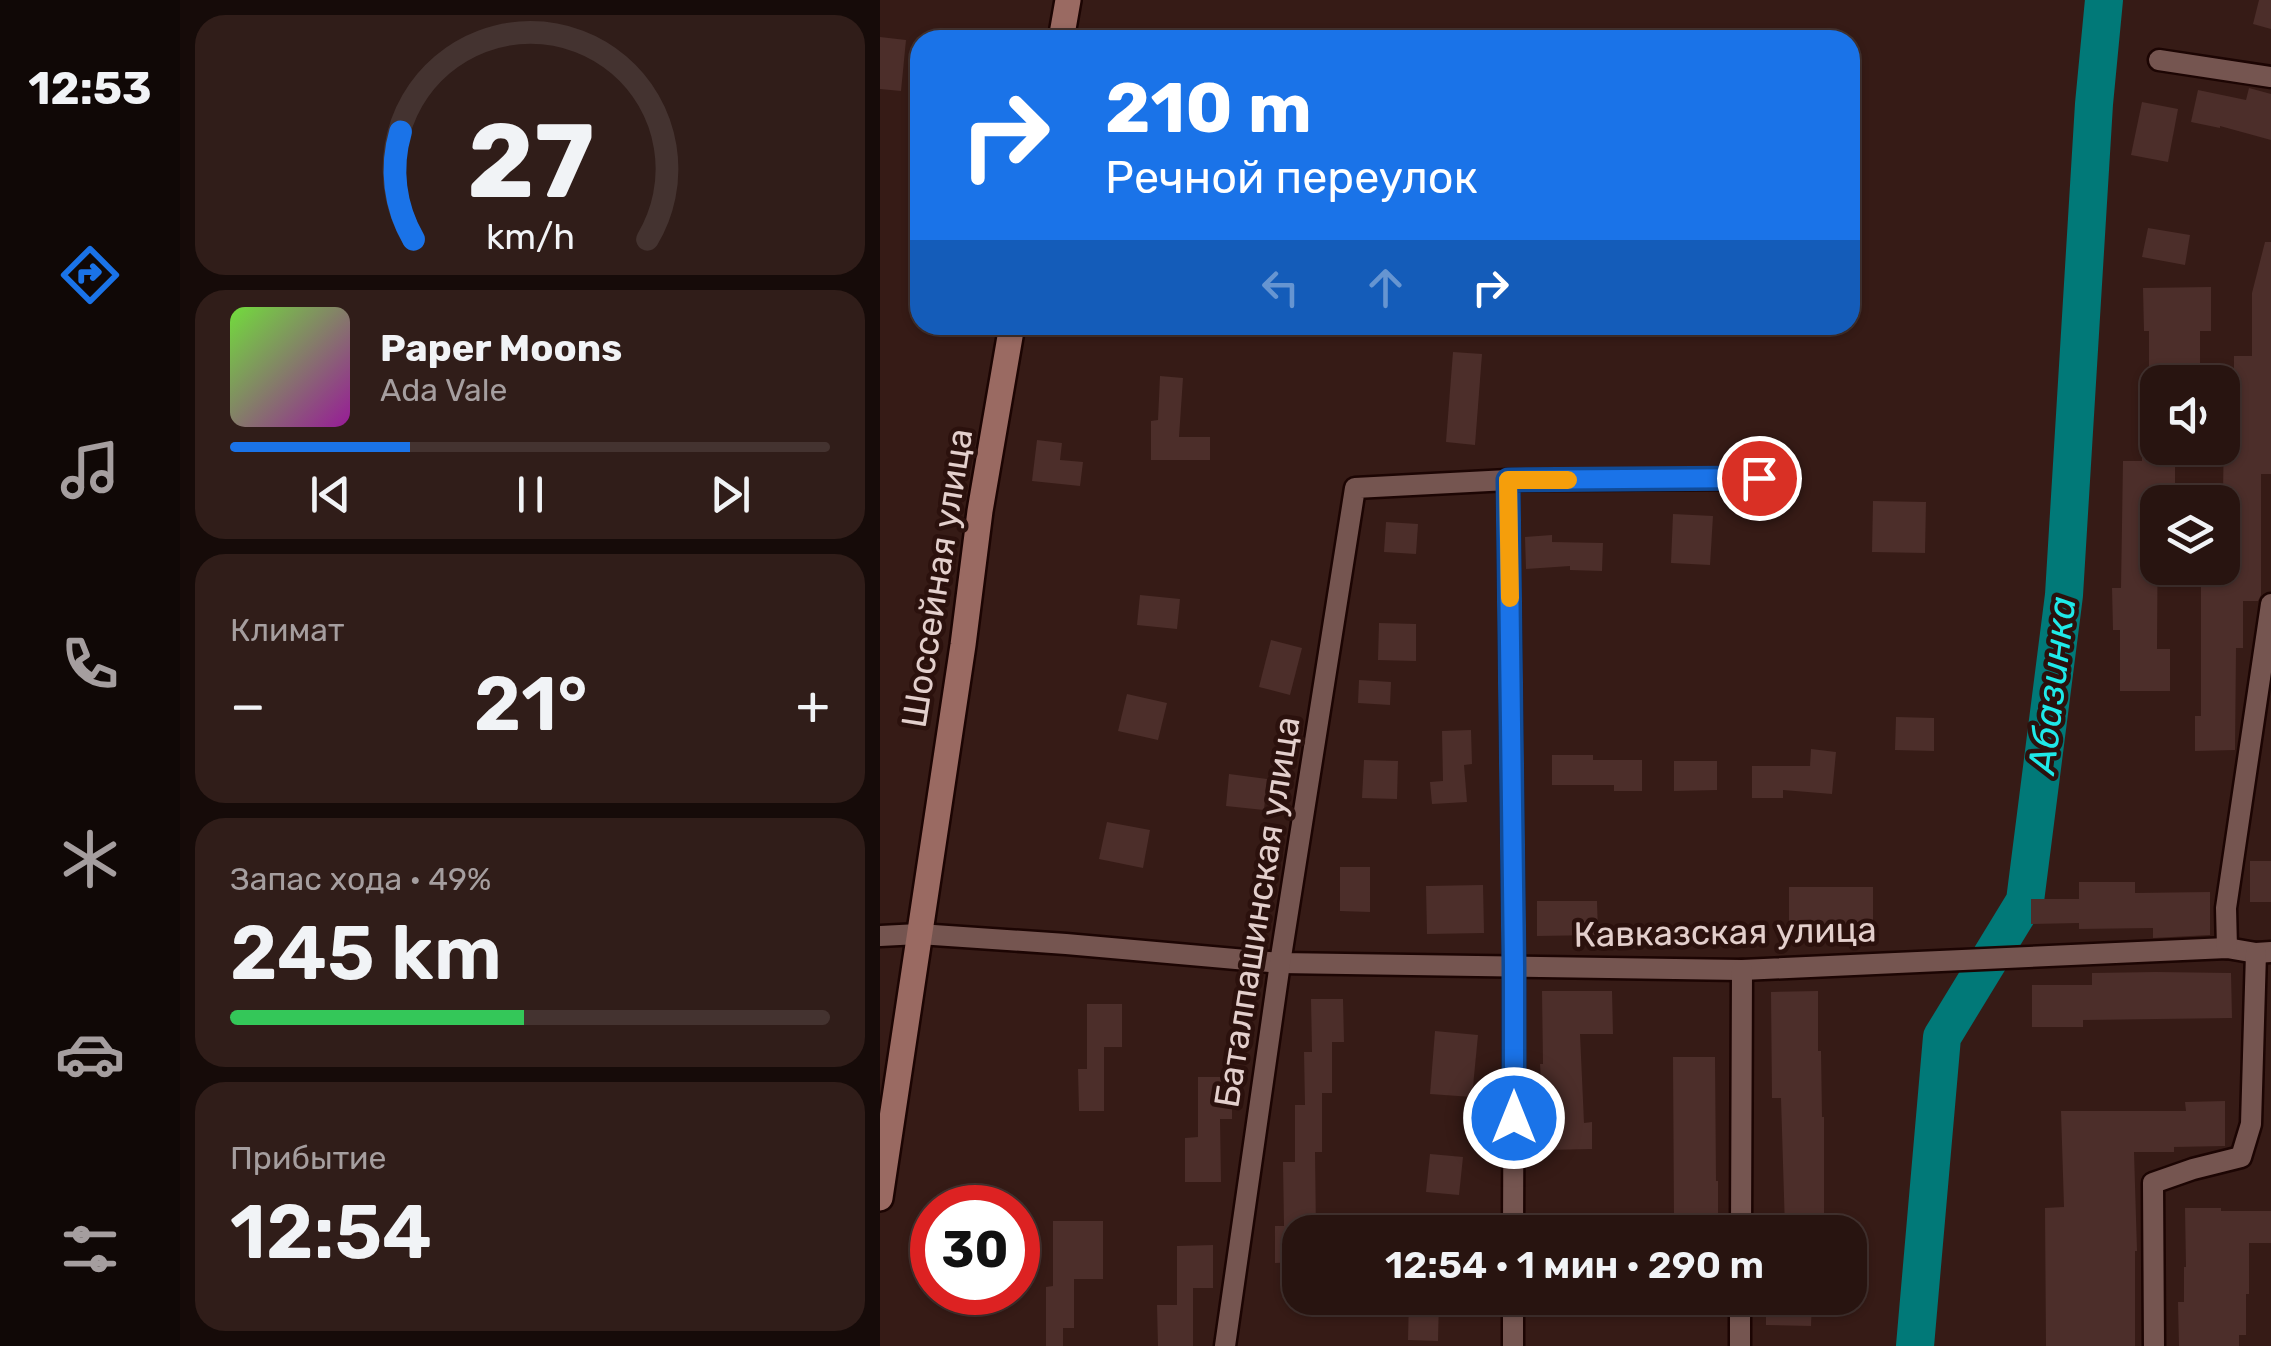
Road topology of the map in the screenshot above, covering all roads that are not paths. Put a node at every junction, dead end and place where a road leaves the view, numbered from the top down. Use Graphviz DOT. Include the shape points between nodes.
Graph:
graph roads {
  1 [pos="1055,0"];
  2 [pos="1068,0"];
  3 [pos="1050,30"];
  4 [pos="1063,30"];
  5 [pos="2159,60"];
  6 [pos="2271,77"];
  7 [pos="1002,335"];
  8 [pos="1010,335"];
  9 [pos="1759,478"];
  10 [pos="1508,480"];
  11 [pos="2271,604"];
  12 [pos="913,934"];
  13 [pos="880,936"];
  14 [pos="2227,948"];
  15 [pos="2263,953"];
  16 [pos="1280,963"];
  17 [pos="1514,966"];
  18 [pos="1742,970"];
  19 [pos="880,1119"];
  20 [pos="880,1198"];
  21 [pos="1513,1215"];
  22 [pos="1741,1215"];
  23 [pos="1513,1315"];
  24 [pos="1740,1315"];
  25 [pos="1225,1346"];
  26 [pos="1513,1346"];
  27 [pos="1740,1346"];
  28 [pos="2154,1346"];
  1 -- 3 [label="main road"];
  2 -- 4 [label="main road"];
  5 -- 6 [label="street"];
  7 -- 12 [label="main road, Шоссейная улица"];
  8 -- 12 [label="main road, Шоссейная улица"];
  9 -- 10 [label="street"];
  10 -- 16 [label="street, Баталпашинская улица" via="1355,488"];
  10 -- 17 [label="street"];
  11 -- 14 [label="street" via="2226,908"];
  12 -- 13 [label="street, Кавказская улица"];
  12 -- 16 [label="street, Кавказская улица"];
  12 -- 19 [label="main road, Шоссейная улица"];
  12 -- 20 [label="main road, Шоссейная улица"];
  14 -- 15 [label="street, Кавказская улица"];
  14 -- 18 [label="street, Кавказская улица"];
  15 -- 28 [label="street" via="2251,1124 2241,1156 2153,1183"];
  16 -- 17 [label="street, Кавказская улица"];
  16 -- 25 [label="street, Баталпашинская улица"];
  17 -- 18 [label="street, Кавказская улица"];
  17 -- 21 [label="street"];
  18 -- 22 [label="street"];
  23 -- 26 [label="street"];
  24 -- 27 [label="street"];
}
